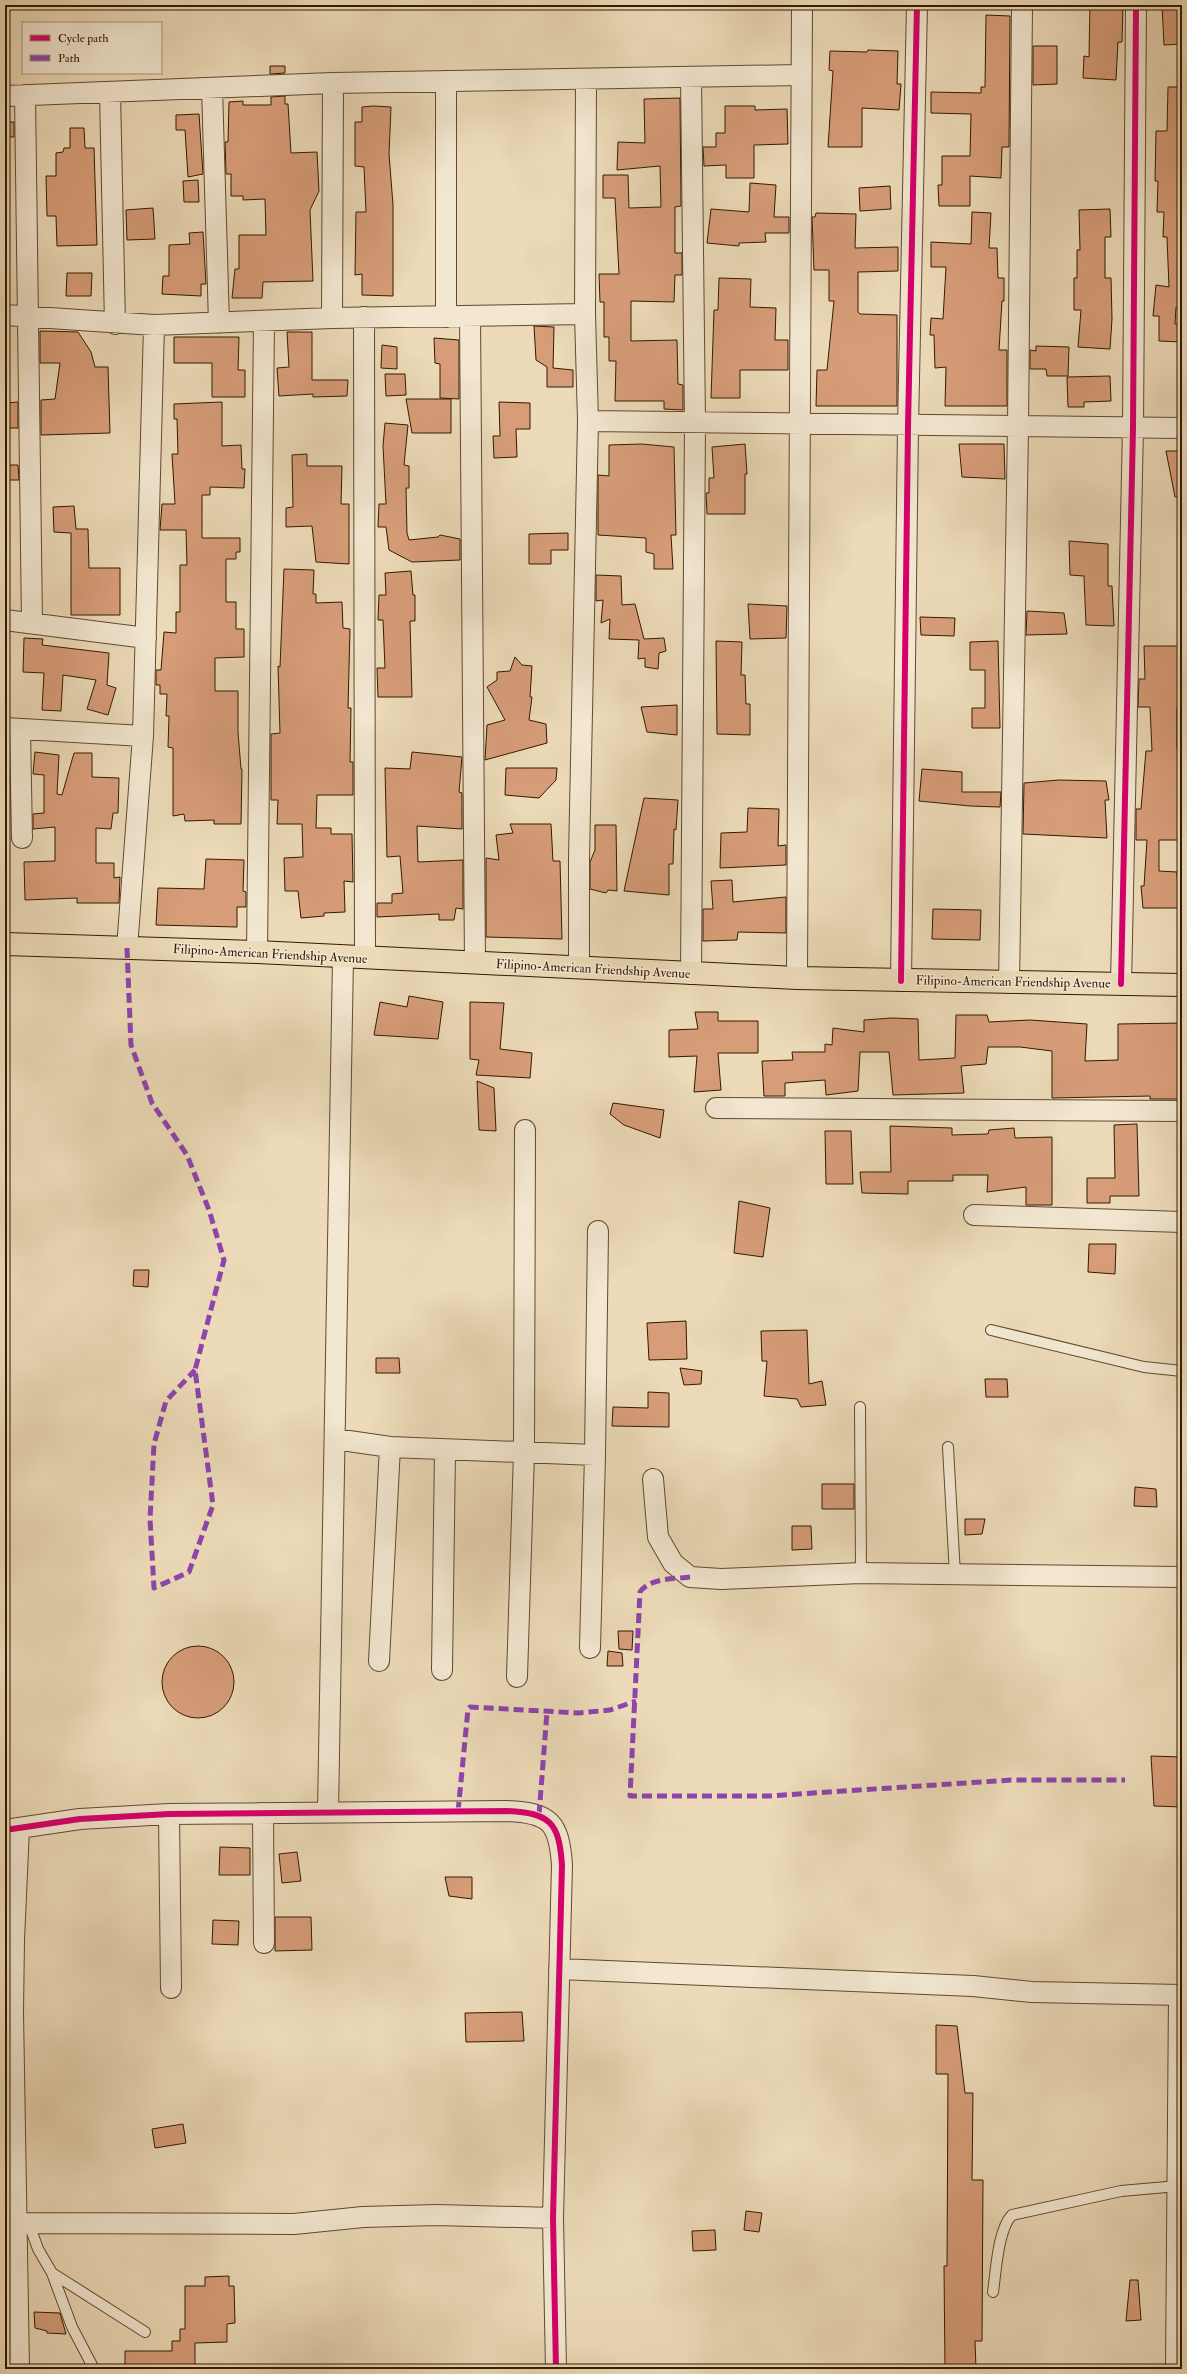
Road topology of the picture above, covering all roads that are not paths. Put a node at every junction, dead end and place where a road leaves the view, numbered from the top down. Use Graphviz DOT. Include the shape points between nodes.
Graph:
graph roads {
  1 [pos="802,5"];
  2 [pos="917,5"];
  3 [pos="1022,5"];
  4 [pos="1136,5"];
  5 [pos="800,75"];
  6 [pos="691,77"];
  7 [pos="586,78"];
  8 [pos="446,81"];
  9 [pos="333,83"];
  10 [pos="212,88"];
  11 [pos="110,92"];
  12 [pos="25,95"];
  13 [pos="5,96"];
  14 [pos="585,314"];
  15 [pos="5,315"];
  16 [pos="28,316"];
  17 [pos="364,317"];
  18 [pos="446,317"];
  19 [pos="470,317"];
  20 [pos="332,318"];
  21 [pos="264,321"];
  22 [pos="219,322"];
  23 [pos="115,324"];
  24 [pos="154,326"];
  25 [pos="588,421"];
  26 [pos="695,423"];
  27 [pos="801,425"];
  28 [pos="908,426"];
  29 [pos="1018,427"];
  30 [pos="1133,428"];
  31 [pos="1182,428"];
  32 [pos="5,620"];
  33 [pos="32,622"];
  34 [pos="146,638"];
  35 [pos="13,729"];
  36 [pos="143,736"];
  37 [pos="22,838"];
  38 [pos="5,944"];
  39 [pos="128,948"];
  40 [pos="257,952"];
  41 [pos="343,958"];
  42 [pos="365,958"];
  43 [pos="475,963"];
  44 [pos="579,968"];
  45 [pos="691,974"];
  46 [pos="797,978"];
  47 [pos="901,981"];
  48 [pos="1009,982"];
  49 [pos="1122,984"];
  50 [pos="1182,985"];
  51 [pos="716,1108"];
  52 [pos="1182,1111"];
  53 [pos="525,1130"];
  54 [pos="974,1215"];
  55 [pos="1182,1222"];
  56 [pos="598,1231"];
  57 [pos="992,1330"];
  58 [pos="1182,1371"];
  59 [pos="860,1407"];
  60 [pos="335,1439"];
  61 [pos="390,1447"];
  62 [pos="948,1447"];
  63 [pos="445,1450"];
  64 [pos="524,1452"];
  65 [pos="596,1455"];
  66 [pos="653,1479"];
  67 [pos="861,1573"];
  68 [pos="955,1575"];
  69 [pos="1182,1578"];
  70 [pos="590,1648"];
  71 [pos="379,1661"];
  72 [pos="442,1670"];
  73 [pos="517,1678"];
  74 [pos="328,1812"];
  75 [pos="263,1813"];
  76 [pos="169,1814"];
  77 [pos="12,1829"];
  78 [pos="9,1940"];
  79 [pos="264,1943"];
  80 [pos="559,1969"];
  81 [pos="171,1988"];
  82 [pos="1181,1995"];
  83 [pos="9,2040"];
  84 [pos="10,2116"];
  85 [pos="1178,2186"];
  86 [pos="17,2216"];
  87 [pos="553,2218"];
  88 [pos="52,2273"];
  89 [pos="993,2292"];
  90 [pos="12,2296"];
  91 [pos="145,2332"];
  92 [pos="19,2369"];
  93 [pos="94,2369"];
  94 [pos="556,2369"];
  95 [pos="1176,2369"];
  1 -- 5 [label="street"];
  2 -- 28 [label="street"];
  3 -- 29 [label="street"];
  4 -- 30 [label="street"];
  5 -- 6 [label="street"];
  5 -- 27 [label="street"];
  6 -- 7 [label="street"];
  6 -- 26 [label="street"];
  7 -- 8 [label="street"];
  7 -- 14 [label="street"];
  8 -- 9 [label="street"];
  8 -- 18 [label="street"];
  9 -- 10 [label="street"];
  9 -- 20 [label="street"];
  10 -- 11 [label="street"];
  10 -- 22 [label="street"];
  11 -- 12 [label="street"];
  11 -- 23 [label="street"];
  12 -- 13 [label="street"];
  12 -- 16 [label="street"];
  14 -- 19 [label="street"];
  14 -- 25 [label="street"];
  15 -- 16 [label="street"];
  16 -- 23 [label="street"];
  16 -- 33 [label="street"];
  17 -- 18 [label="street"];
  17 -- 20 [label="street"];
  17 -- 42 [label="street"];
  18 -- 19 [label="street"];
  19 -- 43 [label="street"];
  20 -- 21 [label="street"];
  21 -- 22 [label="street"];
  21 -- 40 [label="street"];
  22 -- 24 [label="street"];
  23 -- 24 [label="street"];
  24 -- 34 [label="street"];
  25 -- 26 [label="street"];
  25 -- 44 [label="street"];
  26 -- 27 [label="street"];
  26 -- 45 [label="street"];
  27 -- 28 [label="street"];
  27 -- 46 [label="street"];
  28 -- 29 [label="street"];
  28 -- 47 [label="street"];
  29 -- 30 [label="street"];
  29 -- 48 [label="street"];
  30 -- 31 [label="street"];
  30 -- 49 [label="street"];
  32 -- 33 [label="street"];
  33 -- 34 [label="street"];
  34 -- 36 [label="street"];
  35 -- 36 [label="street"];
  35 -- 37 [label="street"];
  36 -- 39 [label="street"];
  38 -- 39 [label="main road, Filipino-American Friendship Avenue"];
  39 -- 40 [label="main road, Filipino-American Friendship Avenue"];
  40 -- 41 [label="main road, Filipino-American Friendship Avenue"];
  41 -- 42 [label="main road, Filipino-American Friendship Avenue"];
  41 -- 60 [label="street"];
  42 -- 43 [label="main road, Filipino-American Friendship Avenue"];
  43 -- 44 [label="main road, Filipino-American Friendship Avenue"];
  44 -- 45 [label="main road, Filipino-American Friendship Avenue"];
  45 -- 46 [label="main road, Filipino-American Friendship Avenue"];
  46 -- 47 [label="main road, Filipino-American Friendship Avenue"];
  47 -- 48 [label="main road, Filipino-American Friendship Avenue"];
  48 -- 49 [label="main road, Filipino-American Friendship Avenue"];
  49 -- 50 [label="main road, Filipino-American Friendship Avenue"];
  51 -- 52 [label="street"];
  53 -- 64 [label="street"];
  54 -- 55 [label="street"];
  56 -- 65 [label="street"];
  57 -- 58 [label="lane" via="1144,1367"];
  59 -- 67 [label="lane"];
  60 -- 61 [label="street"];
  60 -- 74 [label="street"];
  61 -- 63 [label="street"];
  61 -- 71 [label="street"];
  62 -- 68 [label="lane"];
  63 -- 64 [label="street"];
  63 -- 72 [label="street"];
  64 -- 65 [label="street"];
  64 -- 73 [label="street"];
  65 -- 70 [label="street"];
  66 -- 67 [label="street" via="658,1537 673,1562 690,1577 721,1579"];
  67 -- 68 [label="street"];
  68 -- 69 [label="street"];
  74 -- 75 [label="street"];
  74 -- 80 [label="street" via="507,1811 539,1815 550,1823 557,1833 561,1848"];
  75 -- 76 [label="street"];
  75 -- 79 [label="street"];
  76 -- 77 [label="street" via="48,1822"];
  76 -- 81 [label="street"];
  77 -- 78 [label="street"];
  78 -- 83 [label="street"];
  80 -- 82 [label="street" via="974,1986 1032,1992"];
  80 -- 87 [label="street"];
  82 -- 85 [label="street"];
  83 -- 84 [label="street"];
  84 -- 86 [label="street"];
  85 -- 89 [label="lane" via="1121,2191 1012,2215 1006,2221 1003,2232"];
  85 -- 95 [label="street"];
  86 -- 87 [label="street" via="294,2224 364,2217 437,2215"];
  86 -- 88 [label="lane"];
  86 -- 90 [label="street"];
  87 -- 94 [label="street"];
  88 -- 91 [label="lane"];
  88 -- 93 [label="lane" via="72,2327"];
  90 -- 92 [label="street"];
}
